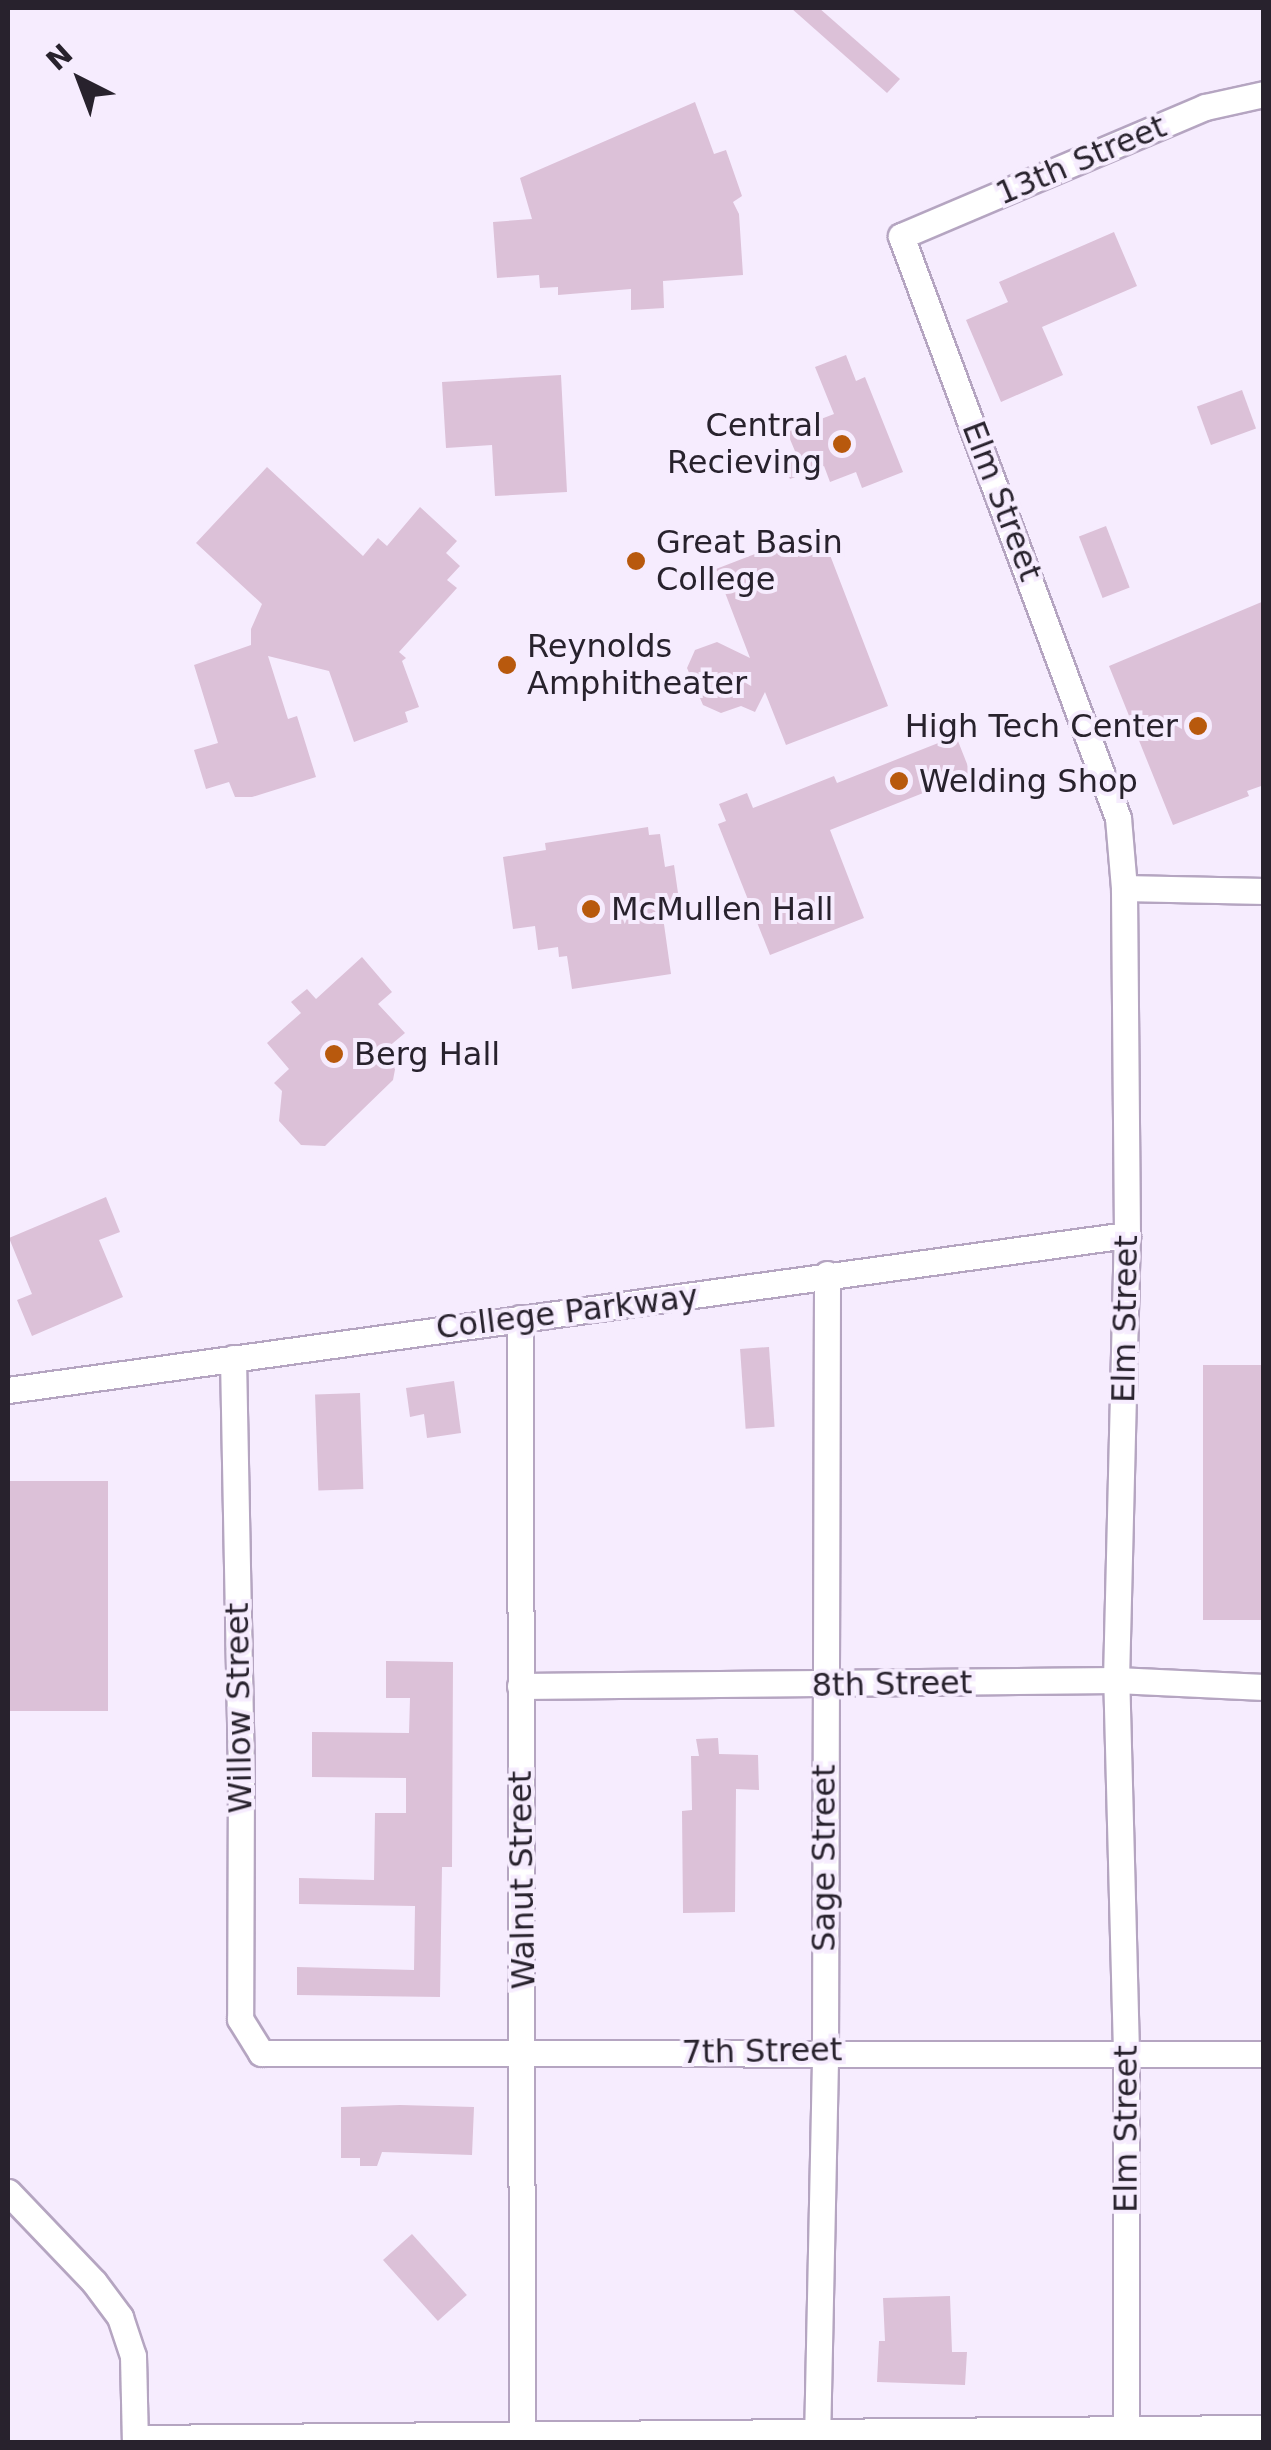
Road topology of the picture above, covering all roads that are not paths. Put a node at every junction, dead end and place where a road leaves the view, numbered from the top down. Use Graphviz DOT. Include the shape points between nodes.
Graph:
graph roads {
  1 [pos="1264,94"];
  2 [pos="901,236"];
  3 [pos="1124,888"];
  4 [pos="1264,891"];
  5 [pos="1127,1235"];
  6 [pos="827,1274"];
  7 [pos="520,1318"];
  8 [pos="232,1358"];
  9 [pos="8,1390"];
  10 [pos="1116,1680"];
  11 [pos="824,1684"];
  12 [pos="520,1686"];
  13 [pos="1264,1687"];
  14 [pos="824,2050"];
  15 [pos="261,2052"];
  16 [pos="1126,2052"];
  17 [pos="524,2054"];
  18 [pos="1264,2054"];
  19 [pos="8,2192"];
  20 [pos="1264,2428"];
  21 [pos="1126,2435"];
  22 [pos="817,2437"];
  23 [pos="522,2439"];
  24 [pos="135,2440"];
  1 -- 2 [label="street, 13th Street" via="1204,108"];
  2 -- 3 [label="street, Elm Street" via="1108,784"];
  3 -- 4 [label="street"];
  3 -- 5 [label="street, Elm Street"];
  5 -- 6 [label="street, College Parkway"];
  5 -- 10 [label="street, Elm Street"];
  6 -- 7 [label="street, College Parkway"];
  6 -- 11 [label="street, Sage Street"];
  7 -- 8 [label="street, College Parkway"];
  7 -- 12 [label="street, Walnut Street"];
  8 -- 9 [label="street, College Parkway"];
  8 -- 15 [label="street, Willow Street" via="240,2019"];
  10 -- 11 [label="street, 8th Street"];
  10 -- 13 [label="street, 8th Street"];
  10 -- 16 [label="street, Elm Street"];
  11 -- 12 [label="street, 8th Street"];
  11 -- 14 [label="street, Sage Street"];
  12 -- 17 [label="street, Walnut Street"];
  14 -- 16 [label="street, 7th Street"];
  14 -- 17 [label="street, 7th Street"];
  14 -- 22 [label="street, Sage Street"];
  15 -- 17 [label="street, 7th Street"];
  16 -- 18 [label="street, 7th Street"];
  16 -- 21 [label="street, Elm Street"];
  17 -- 23 [label="street, Walnut Street"];
  19 -- 24 [label="street" via="120,2317 133,2356"];
  20 -- 21 [label="street"];
  21 -- 22 [label="street"];
  22 -- 23 [label="street"];
  23 -- 24 [label="street"];
}
